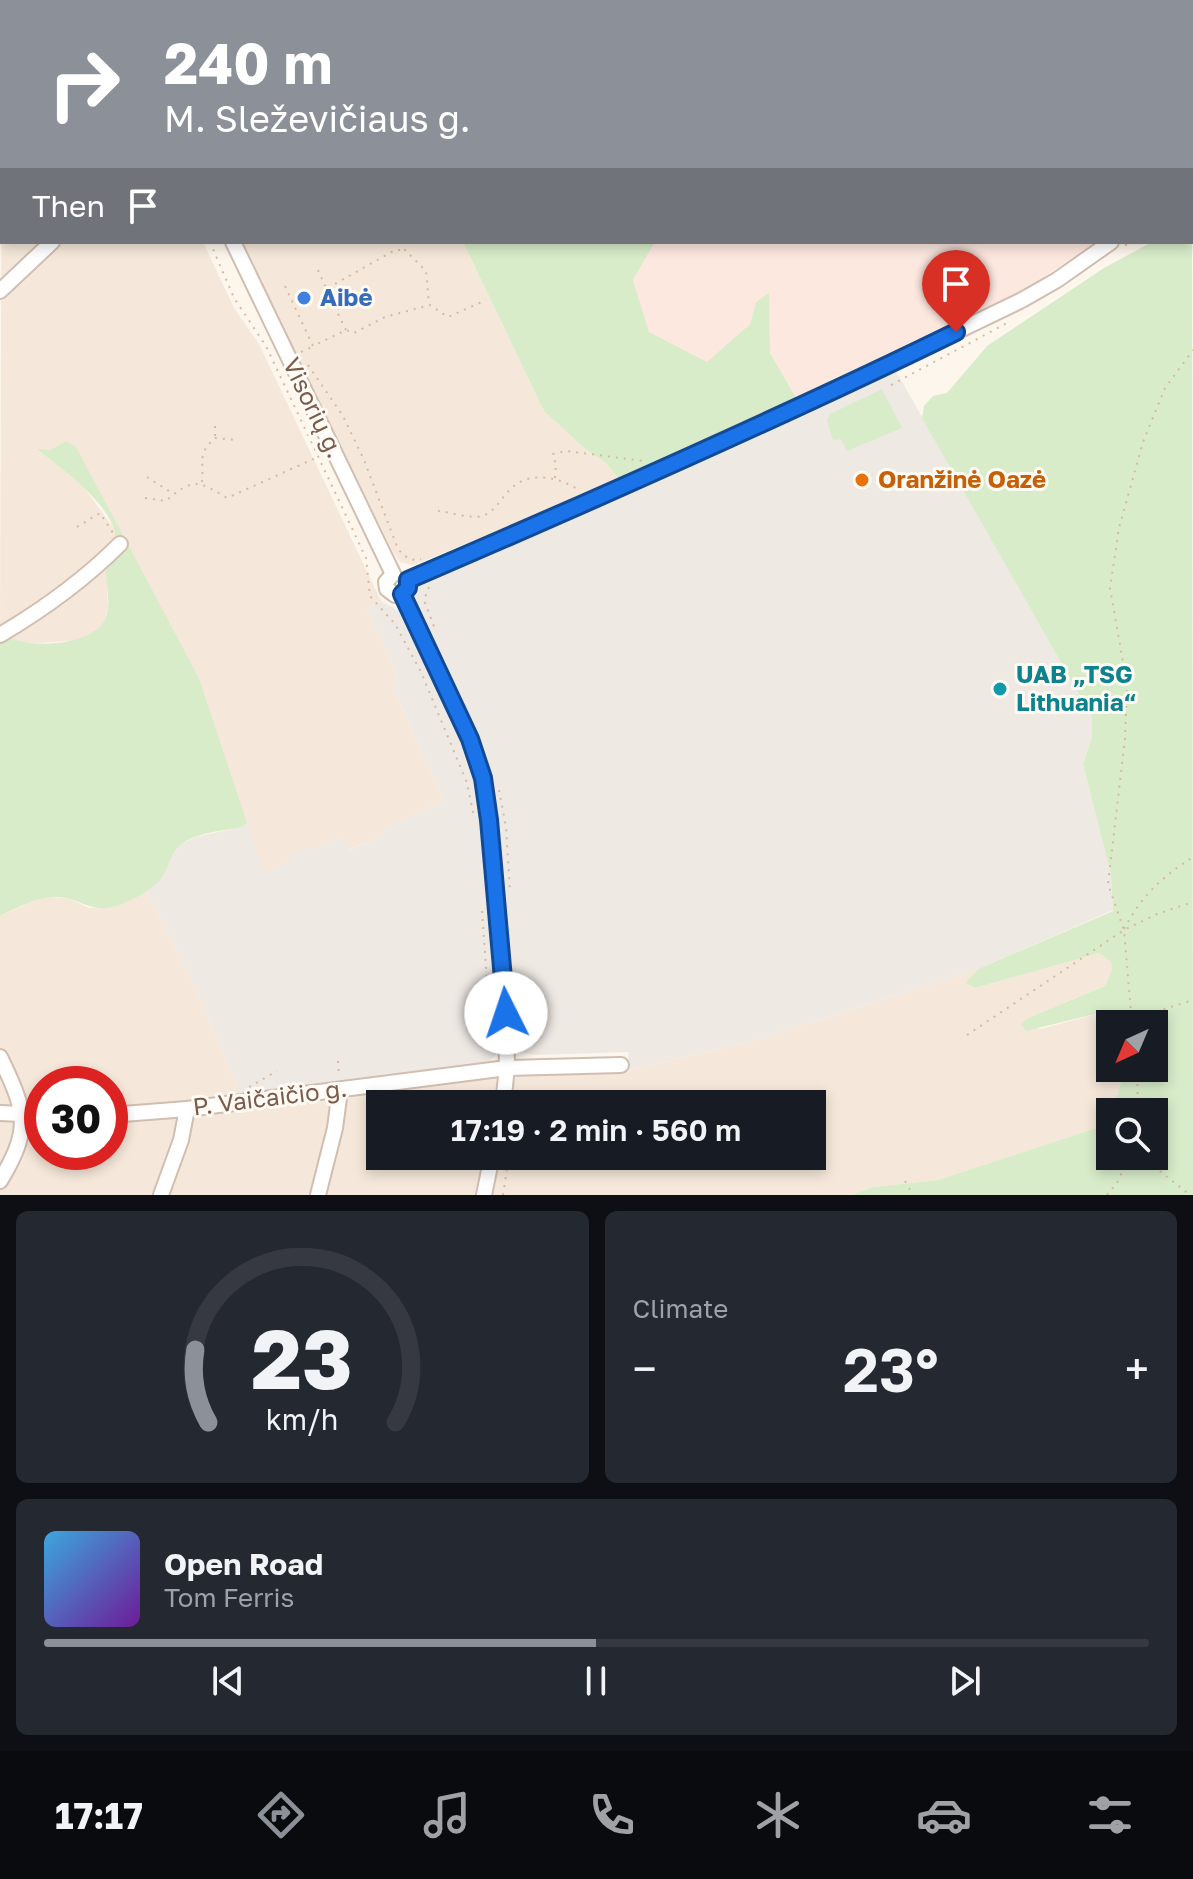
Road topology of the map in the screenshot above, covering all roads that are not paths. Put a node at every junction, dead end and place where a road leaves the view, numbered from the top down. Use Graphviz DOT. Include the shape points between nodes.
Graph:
graph roads {
  1 [pos="50,244"];
  2 [pos="234,244"];
  3 [pos="1108,244"];
  4 [pos="0,291"];
  5 [pos="120,544"];
  6 [pos="405,587"];
  7 [pos="0,635"];
  8 [pos="0,1057"];
  9 [pos="621,1065"];
  10 [pos="507,1068"];
  11 [pos="340,1090"];
  12 [pos="505,1090"];
  13 [pos="187,1109"];
  14 [pos="0,1113"];
  15 [pos="128,1114"];
  16 [pos="22,1115"];
  17 [pos="489,1170"];
  18 [pos="0,1181"];
  19 [pos="161,1195"];
  20 [pos="318,1195"];
  21 [pos="484,1195"];
  1 -- 4 [label="street"];
  2 -- 6 [label="street, Visorių g." via="393,574 387,589 395,595"];
  3 -- 6 [label="street" via="1004,309"];
  5 -- 7 [label="street" via="44,609"];
  6 -- 10 [label="street" via="483,778 499,916"];
  8 -- 16 [label="street"];
  9 -- 10 [label="street, P. Vaičaičio g."];
  10 -- 11 [label="street, P. Vaičaičio g."];
  10 -- 12 [label="street"];
  11 -- 13 [label="street, P. Vaičaičio g."];
  11 -- 20 [label="street"];
  13 -- 15 [label="street, P. Vaičaičio g."];
  13 -- 19 [label="street"];
  14 -- 16 [label="street"];
  16 -- 18 [label="street" via="16,1154"];
  17 -- 21 [label="street"];
}
